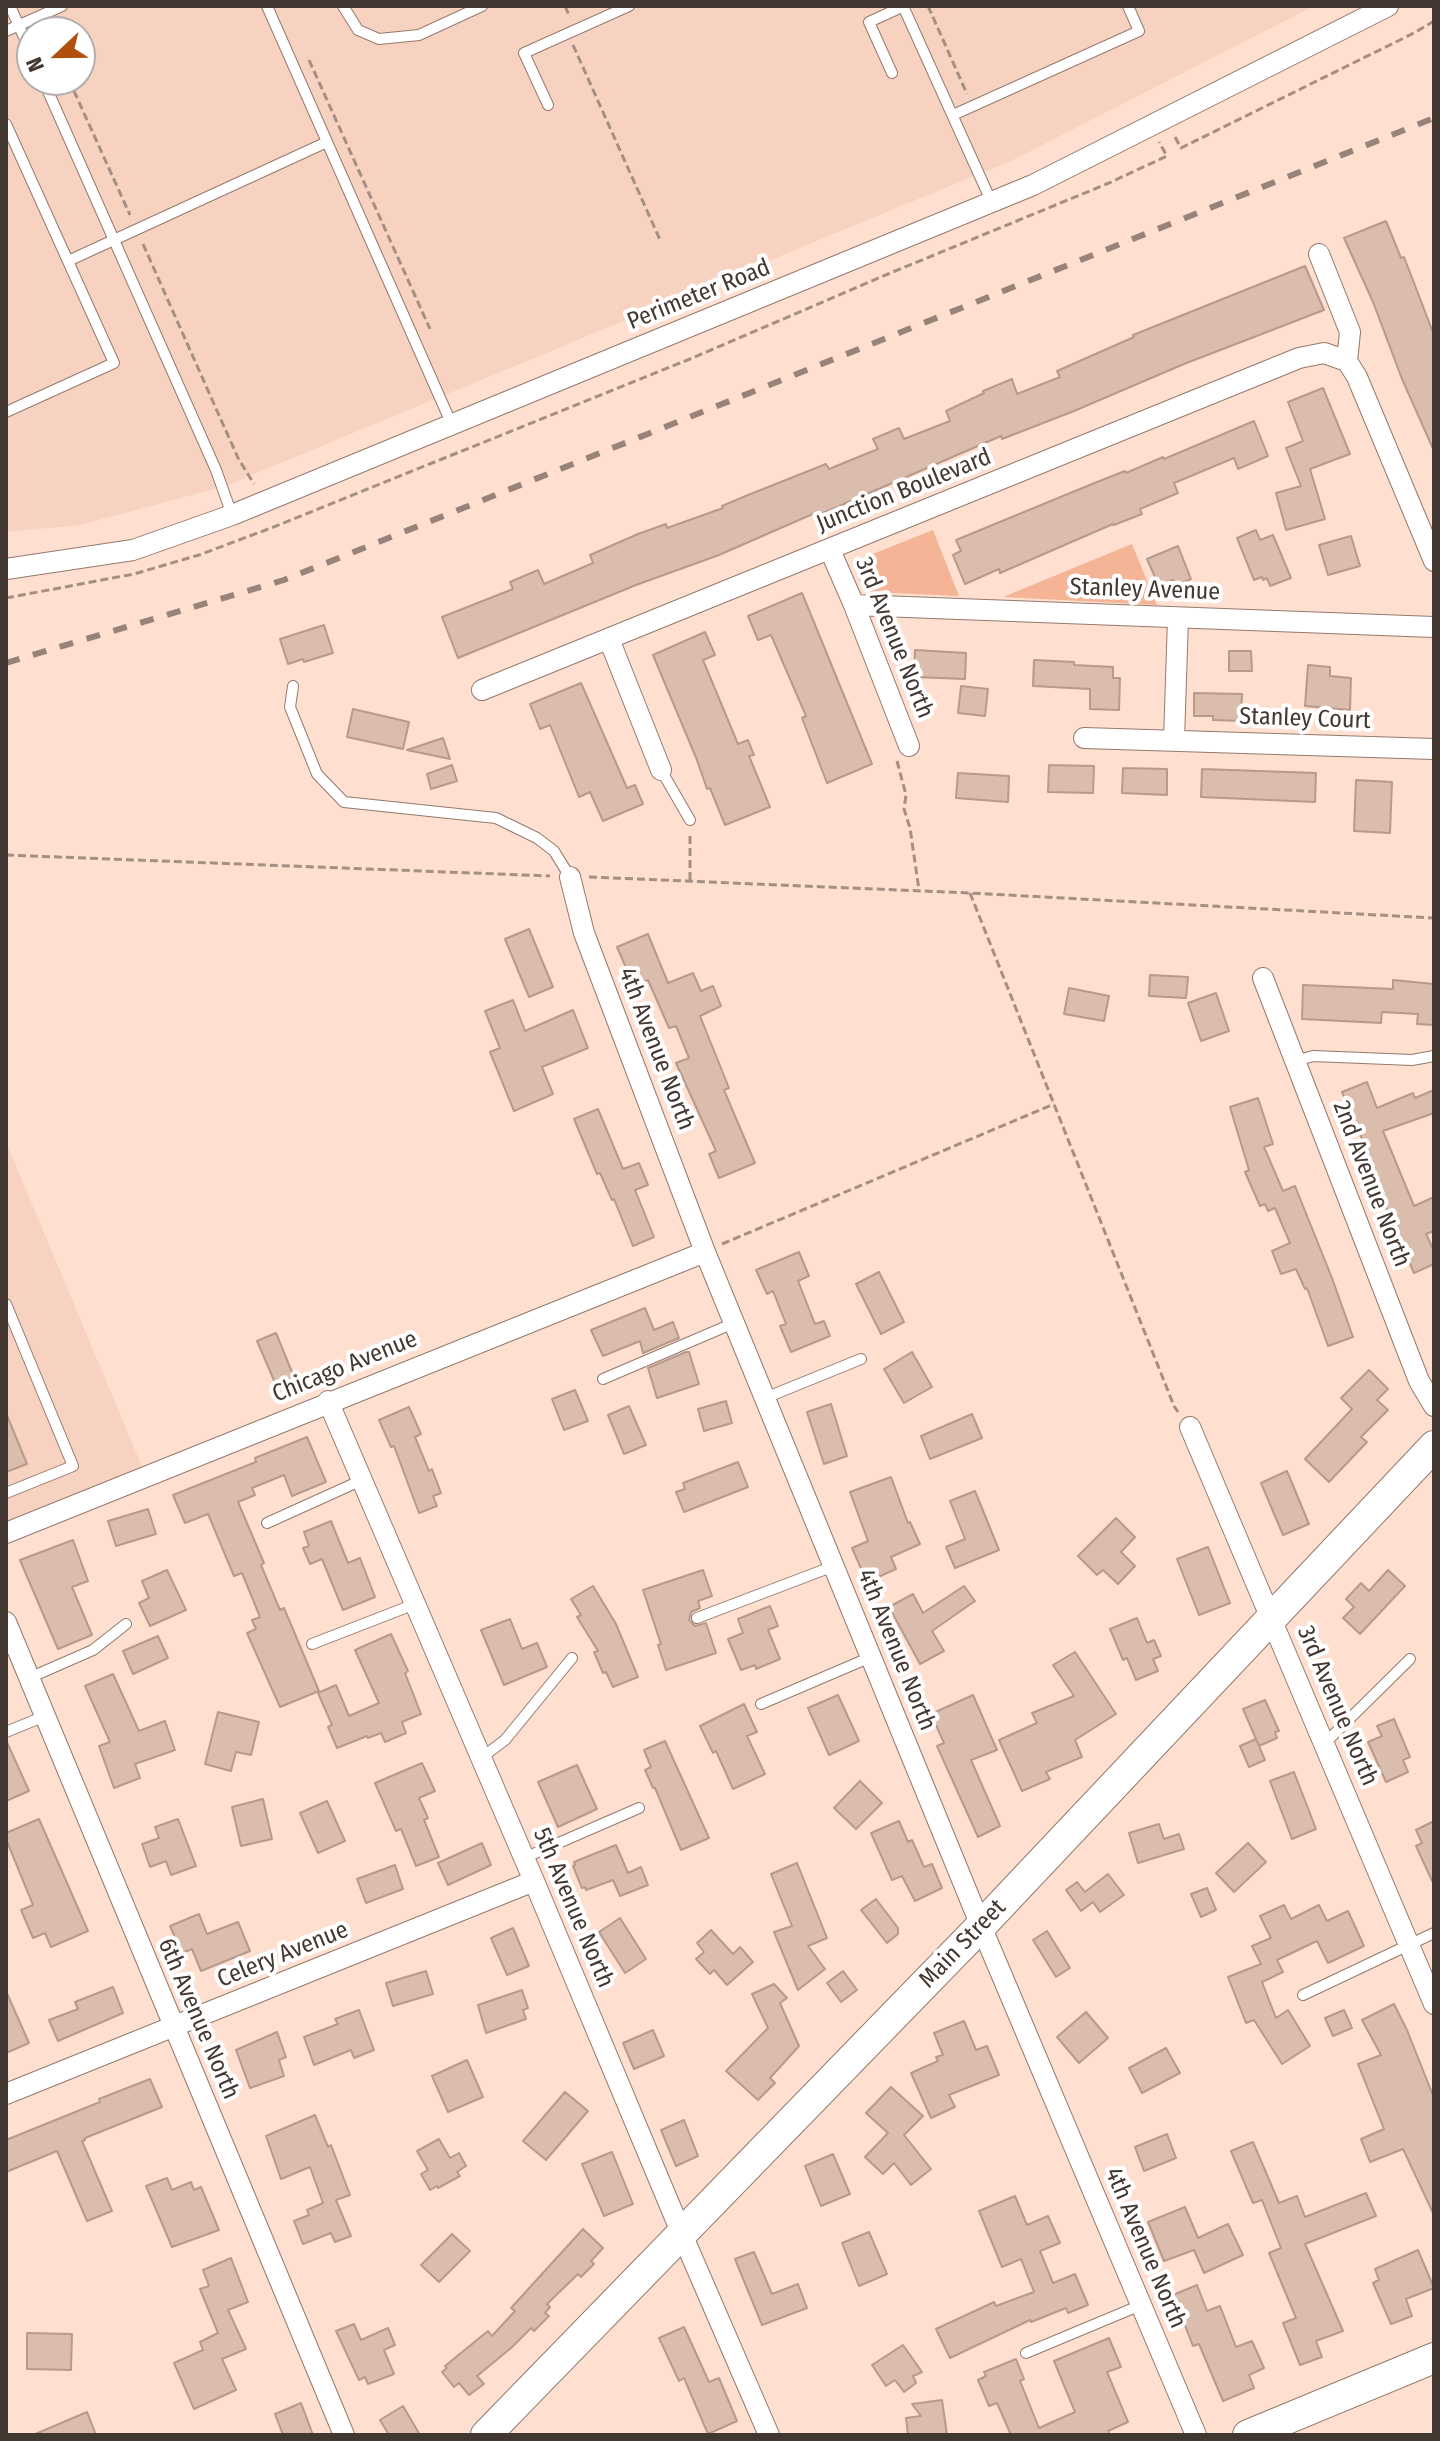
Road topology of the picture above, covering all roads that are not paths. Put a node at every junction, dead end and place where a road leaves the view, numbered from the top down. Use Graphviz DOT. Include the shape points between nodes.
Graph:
graph roads {
  1 [pos="62,6"];
  2 [pos="267,6"];
  3 [pos="343,6"];
  4 [pos="482,6"];
  5 [pos="629,6"];
  6 [pos="904,6"];
  7 [pos="1128,6"];
  8 [pos="1388,6"];
  9 [pos="39,16"];
  10 [pos="892,73"];
  11 [pos="50,96"];
  12 [pos="548,105"];
  13 [pos="953,115"];
  14 [pos="6,124"];
  15 [pos="327,142"];
  16 [pos="992,203"];
  17 [pos="114,240"];
  18 [pos="1319,254"];
  19 [pos="68,261"];
  20 [pos="1347,361"];
  21 [pos="6,412"];
  22 [pos="452,425"];
  23 [pos="232,515"];
  24 [pos="830,550"];
  25 [pos="1434,561"];
  26 [pos="6,569"];
  27 [pos="854,605"];
  28 [pos="1178,618"];
  29 [pos="1434,627"];
  30 [pos="609,639"];
  31 [pos="293,686"];
  32 [pos="482,690"];
  33 [pos="1084,738"];
  34 [pos="1174,740"];
  35 [pos="909,746"];
  36 [pos="1434,749"];
  37 [pos="661,770"];
  38 [pos="690,820"];
  39 [pos="573,877"];
  40 [pos="1263,978"];
  41 [pos="1434,1056"];
  42 [pos="1296,1061"];
  43 [pos="705,1252"];
  44 [pos="6,1304"];
  45 [pos="734,1323"];
  46 [pos="861,1359"];
  47 [pos="603,1379"];
  48 [pos="765,1398"];
  49 [pos="328,1401"];
  50 [pos="1434,1406"];
  51 [pos="1190,1427"];
  52 [pos="1434,1446"];
  53 [pos="362,1480"];
  54 [pos="6,1493"];
  55 [pos="267,1523"];
  56 [pos="6,1533"];
  57 [pos="834,1566"];
  58 [pos="415,1604"];
  59 [pos="1271,1617"];
  60 [pos="697,1618"];
  61 [pos="6,1622"];
  62 [pos="126,1624"];
  63 [pos="312,1644"];
  64 [pos="871,1657"];
  65 [pos="572,1658"];
  66 [pos="1410,1659"];
  67 [pos="29,1678"];
  68 [pos="761,1704"];
  69 [pos="45,1716"];
  70 [pos="6,1732"];
  71 [pos="1325,1743"];
  72 [pos="481,1758"];
  73 [pos="639,1808"];
  74 [pos="524,1858"];
  75 [pos="534,1881"];
  76 [pos="981,1926"];
  77 [pos="1434,1933"];
  78 [pos="1409,1945"];
  79 [pos="1303,1995"];
  80 [pos="1434,2004"];
  81 [pos="173,2027"];
  82 [pos="6,2094"];
  83 [pos="681,2232"];
  84 [pos="1141,2305"];
  85 [pos="1026,2353"];
  86 [pos="1434,2358"];
  87 [pos="763,2432"];
  88 [pos="344,2435"];
  89 [pos="486,2435"];
  90 [pos="1196,2435"];
  91 [pos="1248,2435"];
  1 -- 9 [label="lane"];
  2 -- 15 [label="lane"];
  3 -- 4 [label="lane" via="358,30 379,39 419,35"];
  5 -- 12 [label="lane" via="524,53"];
  6 -- 10 [label="lane" via="869,22"];
  6 -- 13 [label="lane"];
  7 -- 13 [label="lane" via="1139,31"];
  8 -- 16 [label="street, Perimeter Road"];
  11 -- 17 [label="lane"];
  13 -- 16 [label="lane"];
  14 -- 19 [label="lane"];
  15 -- 17 [label="lane"];
  15 -- 22 [label="lane"];
  16 -- 22 [label="street, Perimeter Road"];
  17 -- 19 [label="lane"];
  17 -- 23 [label="lane"];
  18 -- 20 [label="street" via="1350,332"];
  19 -- 21 [label="lane" via="114,363"];
  20 -- 24 [label="street, Junction Boulevard" via="1324,353 1299,358"];
  20 -- 25 [label="street"];
  22 -- 23 [label="street, Perimeter Road"];
  23 -- 26 [label="street, Perimeter Road" via="133,550"];
  24 -- 27 [label="street, 3rd Avenue North"];
  24 -- 30 [label="street, Junction Boulevard"];
  27 -- 28 [label="street, Stanley Avenue"];
  27 -- 35 [label="street, 3rd Avenue North"];
  28 -- 29 [label="street, Stanley Avenue"];
  28 -- 34 [label="street"];
  30 -- 32 [label="street, Junction Boulevard"];
  30 -- 37 [label="street"];
  31 -- 39 [label="lane" via="290,707 317,774 344,802 496,818 554,851"];
  33 -- 34 [label="street, Stanley Court"];
  34 -- 36 [label="street, Stanley Court"];
  37 -- 38 [label="lane"];
  39 -- 43 [label="street, 4th Avenue North" via="584,933"];
  40 -- 42 [label="street, 2nd Avenue North"];
  41 -- 42 [label="lane" via="1313,1056"];
  42 -- 50 [label="street, 2nd Avenue North" via="1423,1390"];
  43 -- 45 [label="street, 4th Avenue North"];
  43 -- 49 [label="street, Chicago Avenue"];
  44 -- 54 [label="lane" via="73,1466"];
  45 -- 47 [label="lane"];
  45 -- 48 [label="street, 4th Avenue North"];
  46 -- 48 [label="lane"];
  48 -- 57 [label="street, 4th Avenue North"];
  49 -- 53 [label="street, 5th Avenue North"];
  49 -- 56 [label="street, Chicago Avenue"];
  51 -- 59 [label="street, 3rd Avenue North"];
  52 -- 59 [label="street, Main Street"];
  53 -- 55 [label="lane"];
  53 -- 58 [label="street, 5th Avenue North"];
  57 -- 60 [label="lane"];
  57 -- 64 [label="street, 4th Avenue North"];
  58 -- 63 [label="lane"];
  58 -- 72 [label="street, 5th Avenue North"];
  59 -- 71 [label="street, 3rd Avenue North"];
  59 -- 76 [label="street, Main Street"];
  61 -- 67 [label="street, 6th Avenue North"];
  62 -- 67 [label="lane" via="93,1650"];
  64 -- 68 [label="lane"];
  64 -- 76 [label="street, 4th Avenue North"];
  65 -- 72 [label="lane" via="505,1740"];
  66 -- 71 [label="lane"];
  67 -- 69 [label="street, 6th Avenue North"];
  69 -- 70 [label="lane"];
  69 -- 81 [label="street, 6th Avenue North"];
  71 -- 78 [label="street, 3rd Avenue North"];
  72 -- 74 [label="street, 5th Avenue North"];
  73 -- 74 [label="lane"];
  74 -- 75 [label="street, 5th Avenue North"];
  75 -- 81 [label="street, Celery Avenue"];
  75 -- 83 [label="street, 5th Avenue North"];
  76 -- 83 [label="street, Main Street"];
  76 -- 84 [label="street, 4th Avenue North"];
  77 -- 78 [label="lane"];
  78 -- 79 [label="lane"];
  78 -- 80 [label="street, 3rd Avenue North"];
  81 -- 82 [label="street, Celery Avenue"];
  81 -- 88 [label="street, 6th Avenue North"];
  83 -- 87 [label="street, 5th Avenue North"];
  83 -- 89 [label="street, Main Street"];
  84 -- 85 [label="lane"];
  84 -- 90 [label="street, 4th Avenue North"];
  86 -- 91 [label="street"];
}
